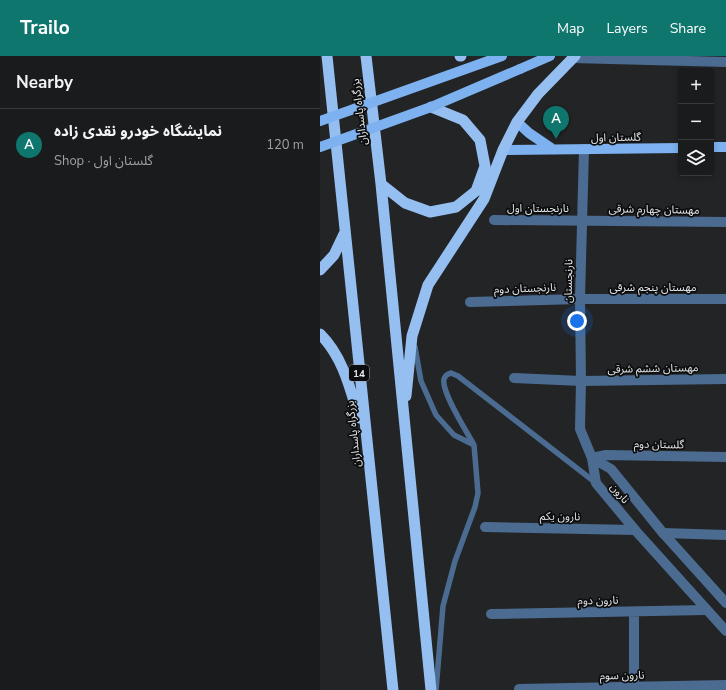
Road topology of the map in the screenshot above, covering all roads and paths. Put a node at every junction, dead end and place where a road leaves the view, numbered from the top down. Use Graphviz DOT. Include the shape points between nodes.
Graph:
graph roads {
  1 [pos="366,56"];
  2 [pos="502,56"];
  3 [pos="550,56"];
  4 [pos="573,57"];
  5 [pos="325,59"];
  6 [pos="726,62"];
  7 [pos="431,107"];
  8 [pos="320,121"];
  9 [pos="517,122"];
  10 [pos="320,147"];
  11 [pos="714,147"];
  12 [pos="726,147"];
  13 [pos="551,148"];
  14 [pos="678,148"];
  15 [pos="584,149"];
  16 [pos="503,150"];
  17 [pos="381,184"];
  18 [pos="494,220"];
  19 [pos="581,221"];
  20 [pos="726,222"];
  21 [pos="344,233"];
  22 [pos="320,270"];
  23 [pos="580,299"];
  24 [pos="726,299"];
  25 [pos="470,302"];
  26 [pos="320,334"];
  27 [pos="412,336"];
  28 [pos="514,378"];
  29 [pos="726,379"];
  30 [pos="581,381"];
  31 [pos="404,421"];
  32 [pos="366,437"];
  33 [pos="474,445"];
  34 [pos="592,458"];
  35 [pos="726,458"];
  36 [pos="596,483"];
  37 [pos="484,526"];
  38 [pos="635,530"];
  39 [pos="663,533"];
  40 [pos="726,536"];
  41 [pos="726,603"];
  42 [pos="706,610"];
  43 [pos="634,612"];
  44 [pos="491,614"];
  45 [pos="726,631"];
  46 [pos="726,685"];
  47 [pos="634,687"];
  48 [pos="519,689"];
  49 [pos="393,690"];
  50 [pos="431,690"];
  51 [pos="436,690"];
  1 -- 17 [label="highway, بزرگراه پاسداران"];
  2 -- 8 [label="main road, bridge"];
  3 -- 7 [label="main road, bridge"];
  4 -- 6 [label="street"];
  4 -- 9 [label="highway" via="538,94"];
  5 -- 21 [label="highway, بزرگراه پاسداران / 14"];
  7 -- 10 [label="main road, bridge"];
  7 -- 17 [label="highway" via="463,120 480,140 485,166 476,190 456,208 430,212 405,203"];
  9 -- 13 [label="main road"];
  9 -- 16 [label="highway"];
  11 -- 12 [label="main road"];
  13 -- 15 [label="main road, گلستان اول"];
  13 -- 16 [label="main road, گلستان اول"];
  14 -- 15 [label="main road, گلستان اول"];
  15 -- 19 [label="street, نارنجستان"];
  16 -- 27 [label="highway" via="484,199 428,285"];
  17 -- 31 [label="highway, بزرگراه پاسداران"];
  18 -- 19 [label="street, نارنجستان اول"];
  19 -- 20 [label="street, مهستان چهارم شرقی"];
  19 -- 23 [label="street, نارنجستان"];
  21 -- 22 [label="highway" via="334,255"];
  21 -- 32 [label="highway, بزرگراه پاسداران / 14"];
  23 -- 24 [label="street, مهستان پنجم شرقی"];
  23 -- 25 [label="street, نارنجستان دوم"];
  23 -- 30 [label="street, نارنجستان"];
  26 -- 32 [label="highway" via="336,355 346,375"];
  27 -- 31 [label="highway"];
  27 -- 33 [label="lane" via="421,381 436,415 454,435"];
  28 -- 30 [label="street, مهستان ششم شرقی"];
  29 -- 30 [label="street, مهستان ششم شرقی"];
  30 -- 34 [label="street, نارنجستان" via="580,429"];
  31 -- 50 [label="highway, بزرگراه پاسداران"];
  32 -- 49 [label="highway, بزرگراه پاسداران / 14"];
  33 -- 36 [label="lane" via="448,397 444,386 447,374 458,376"];
  33 -- 51 [label="lane" via="478,493 455,561 444,606"];
  34 -- 35 [label="street, گلستان دوم" via="606,455"];
  34 -- 36 [label="street, نارون"];
  34 -- 39 [label="street, نارون" via="611,469"];
  36 -- 38 [label="street, نارون"];
  37 -- 38 [label="street, نارون یکم"];
  38 -- 42 [label="street, نارون"];
  39 -- 40 [label="street"];
  39 -- 41 [label="street, نارون"];
  42 -- 43 [label="street, نارون دوم"];
  42 -- 45 [label="street, نارون"];
  43 -- 44 [label="street, نارون دوم"];
  43 -- 47 [label="street"];
  46 -- 47 [label="street, نارون سوم"];
  47 -- 48 [label="street, نارون سوم"];
}
